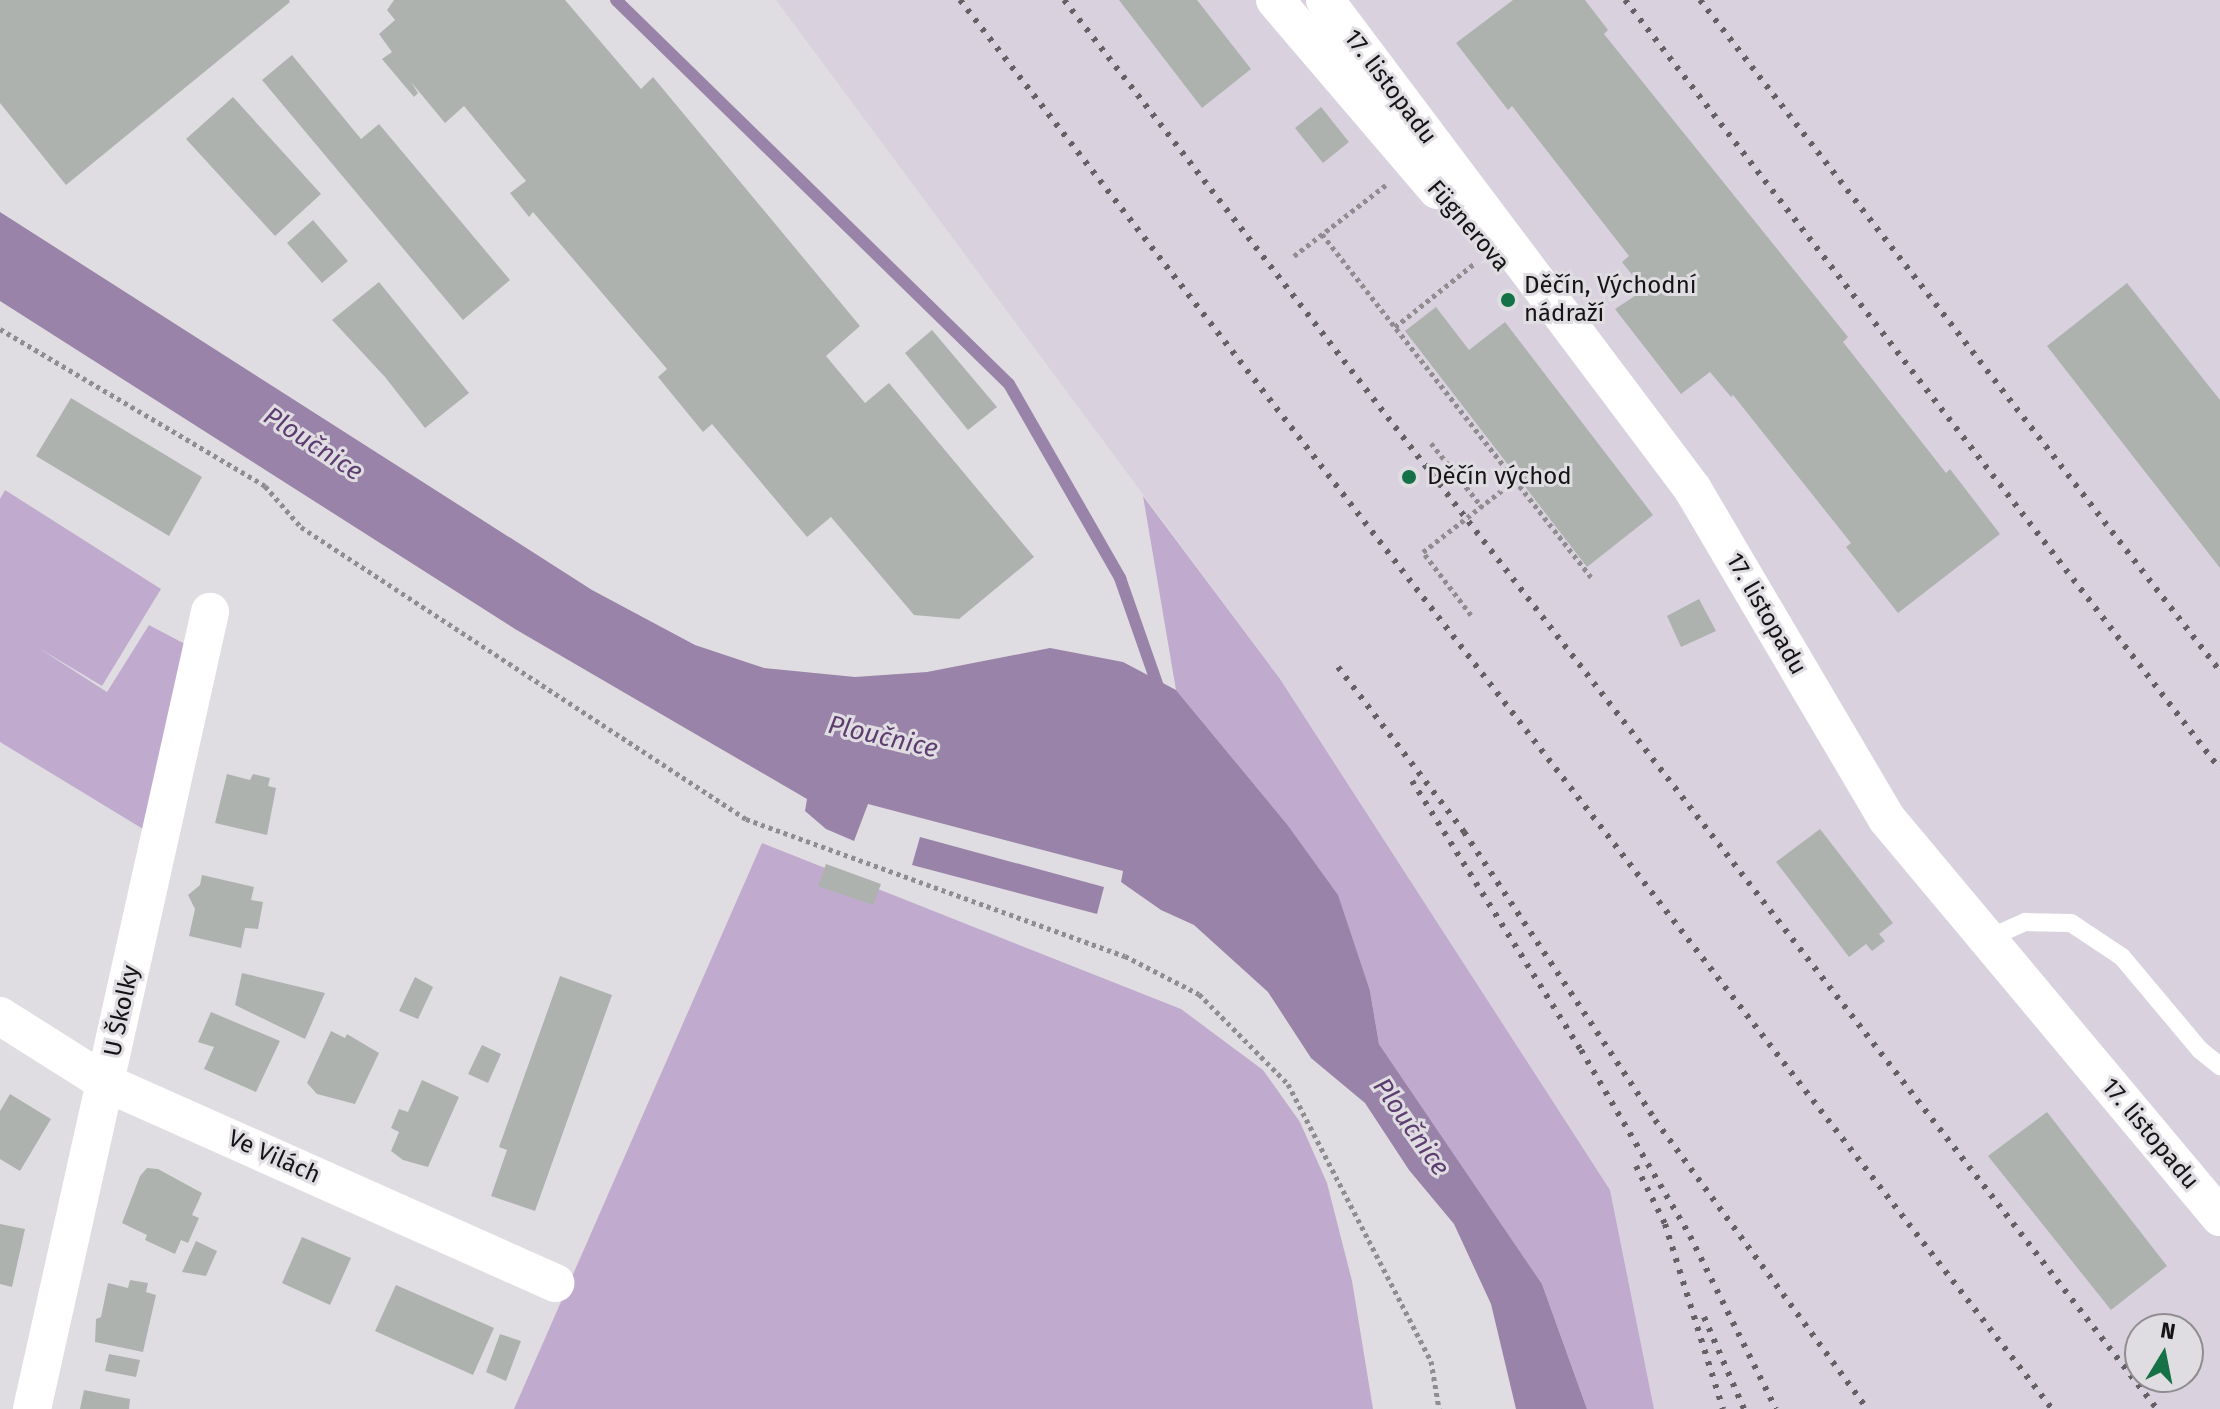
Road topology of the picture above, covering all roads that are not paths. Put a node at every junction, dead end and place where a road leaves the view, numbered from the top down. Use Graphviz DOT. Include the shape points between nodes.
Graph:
graph roads {
  1 [pos="1275,0"];
  2 [pos="1325,0"];
  3 [pos="1692,488"];
  4 [pos="210,612"];
  5 [pos="1987,939"];
  6 [pos="0,1016"];
  7 [pos="2220,1066"];
  8 [pos="106,1083"];
  9 [pos="2220,1217"];
  10 [pos="556,1283"];
  11 [pos="32,1409"];
  1 -- 3 [label="street, Fügnerova"];
  2 -- 3 [label="street, 17. listopadu"];
  3 -- 5 [label="street, 17. listopadu" via="1887,819"];
  4 -- 8 [label="street, U Školky"];
  5 -- 7 [label="lane" via="2025,922 2071,923 2122,957 2200,1050"];
  5 -- 9 [label="street, 17. listopadu"];
  6 -- 8 [label="street, Ve Vilách"];
  8 -- 10 [label="street, Ve Vilách"];
  8 -- 11 [label="street, U Školky"];
}
